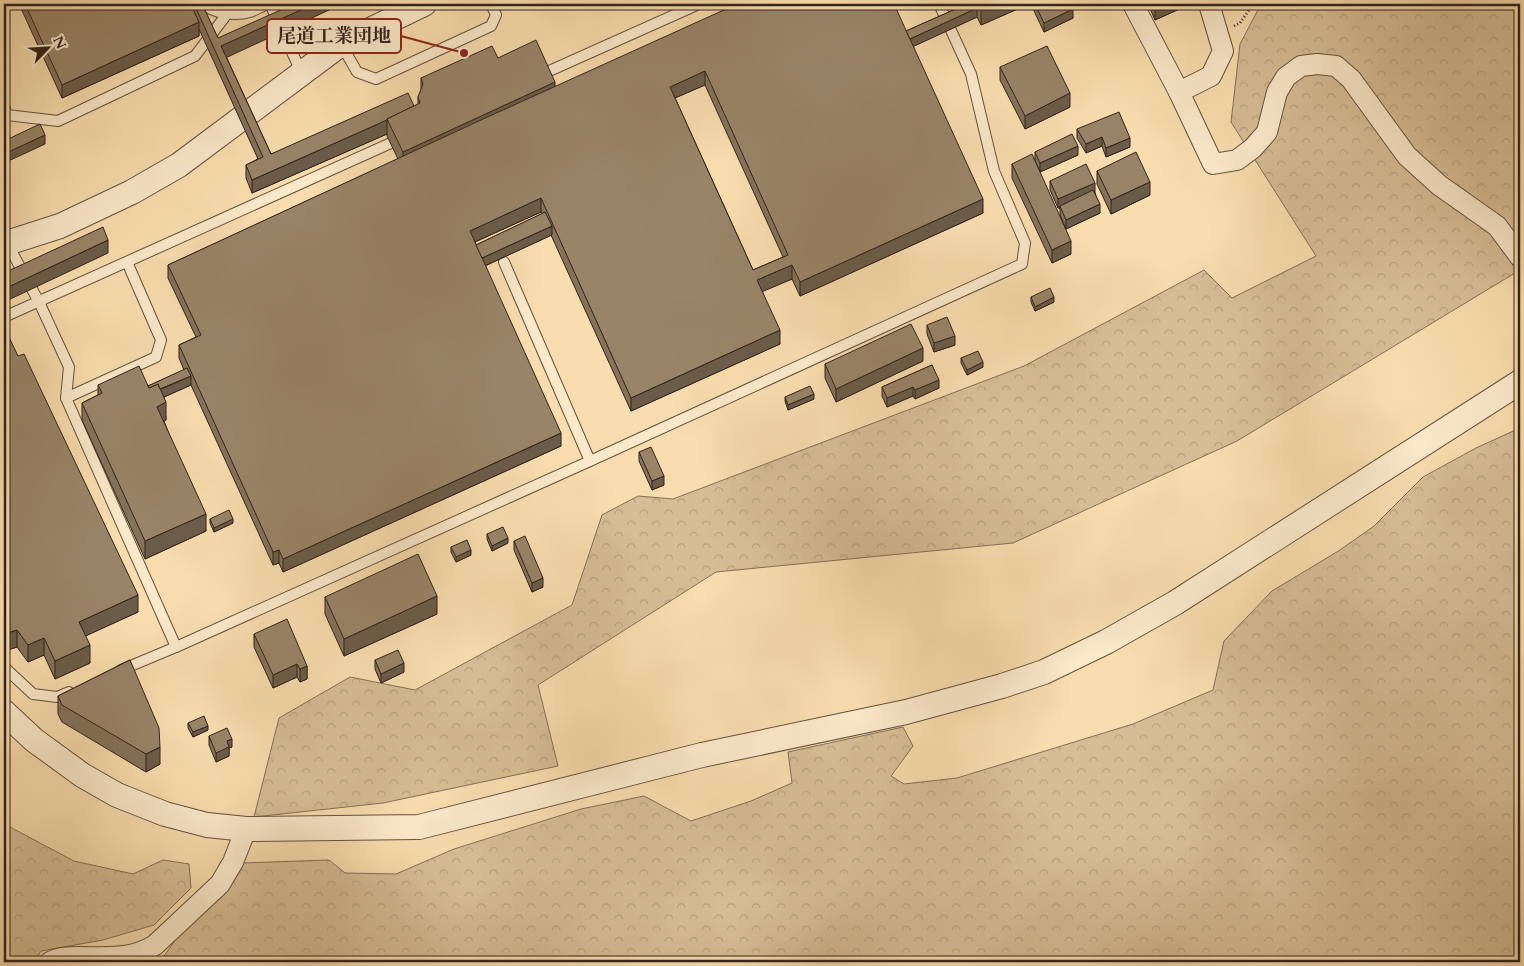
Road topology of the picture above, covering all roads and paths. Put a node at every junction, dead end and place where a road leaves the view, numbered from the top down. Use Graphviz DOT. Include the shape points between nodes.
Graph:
graph roads {
  1 [pos="204,4"];
  2 [pos="269,4"];
  3 [pos="491,4"];
  4 [pos="699,4"];
  5 [pos="940,4"];
  6 [pos="1133,4"];
  7 [pos="1209,4"];
  8 [pos="414,6"];
  9 [pos="227,14"];
  10 [pos="341,44"];
  11 [pos="302,74"];
  12 [pos="527,82"];
  13 [pos="1180,92"];
  14 [pos="4,106"];
  15 [pos="409,135"];
  16 [pos="5,241"];
  17 [pos="1520,257"];
  18 [pos="127,262"];
  19 [pos="504,262"];
  20 [pos="39,302"];
  21 [pos="4,318"];
  22 [pos="1520,382"];
  23 [pos="66,398"];
  24 [pos="590,461"];
  25 [pos="176,646"];
  26 [pos="4,667"];
  27 [pos="112,674"];
  28 [pos="76,689"];
  29 [pos="4,712"];
  30 [pos="246,829"];
  31 [pos="50,962"];
  1 -- 9 [label="lane"];
  2 -- 9 [label="lane" via="249,13"];
  2 -- 11 [label="lane"];
  3 -- 10 [label="lane" via="496,15 491,26 376,79 356,72"];
  4 -- 12 [label="lane"];
  5 -- 24 [label="lane" via="970,74 994,171 1025,243 1022,264"];
  6 -- 13 [label="street"];
  7 -- 13 [label="street" via="1223,51 1211,76"];
  8 -- 10 [label="street"];
  9 -- 14 [label="lane" via="195,56 58,121 8,115"];
  10 -- 11 [label="street"];
  11 -- 16 [label="street" via="179,165 132,192 60,226"];
  13 -- 17 [label="street" via="1213,164 1237,160 1267,132 1277,92 1286,77 1301,66 1336,66 1351,79 1407,156 1439,185 1497,226"];
  15 -- 18 [label="lane"];
  16 -- 20 [label="lane"];
  18 -- 20 [label="lane"];
  18 -- 23 [label="lane" via="161,340 156,357"];
  19 -- 24 [label="lane"];
  20 -- 21 [label="lane"];
  20 -- 23 [label="lane" via="69,366"];
  22 -- 30 [label="street" via="1176,603 1106,642 1027,678 906,712 702,755 419,827"];
  23 -- 25 [label="lane"];
  24 -- 25 [label="lane"];
  25 -- 27 [label="lane"];
  26 -- 28 [label="lane" via="33,694 58,697"];
  29 -- 30 [label="street" via="34,740 117,795 165,814 207,825"];
  30 -- 31 [label="street" via="220,884 155,945 143,953 123,957 66,958"];
}
